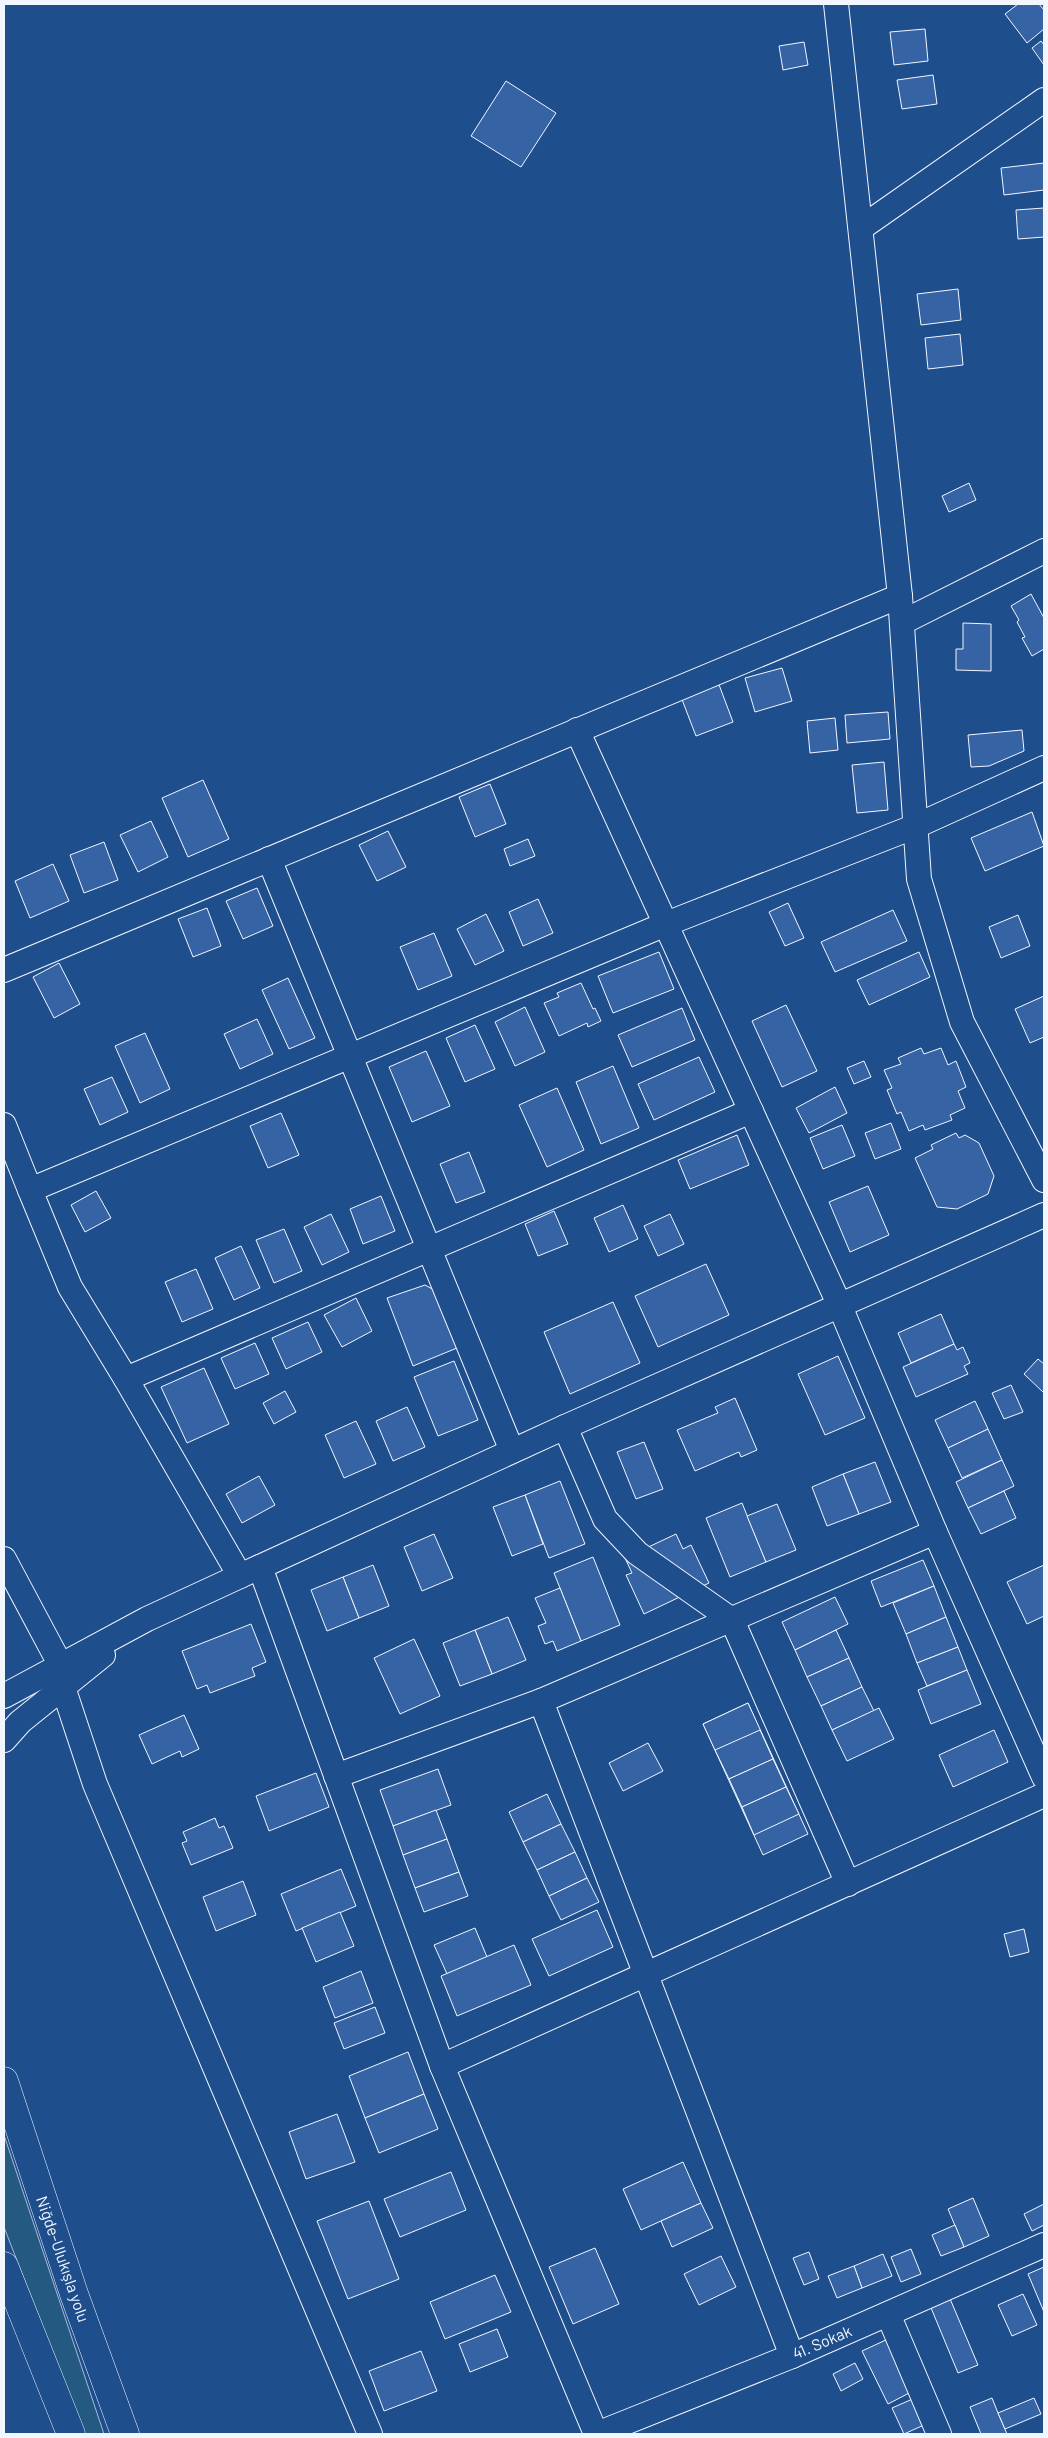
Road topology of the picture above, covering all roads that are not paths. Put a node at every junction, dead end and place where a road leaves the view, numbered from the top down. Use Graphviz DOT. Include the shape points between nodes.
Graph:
graph roads {
  1 [pos="836,4"];
  2 [pos="1044,105"];
  3 [pos="861,228"];
  4 [pos="1044,551"];
  5 [pos="900,596"];
  6 [pos="903,622"];
  7 [pos="577,730"];
  8 [pos="1044,768"];
  9 [pos="916,826"];
  10 [pos="269,859"];
  11 [pos="666,924"];
  12 [pos="4,970"];
  13 [pos="351,1058"];
  14 [pos="751,1111"];
  15 [pos="4,1125"];
  16 [pos="1044,1180"];
  17 [pos="30,1190"];
  18 [pos="1044,1215"];
  19 [pos="429,1249"];
  20 [pos="839,1304"];
  21 [pos="126,1379"];
  22 [pos="565,1427"];
  23 [pos="512,1451"];
  24 [pos="935,1532"];
  25 [pos="4,1559"];
  26 [pos="250,1571"];
  27 [pos="732,1620"];
  28 [pos="62,1676"];
  29 [pos="4,1696"];
  30 [pos="541,1701"];
  31 [pos="4,1740"];
  32 [pos="336,1776"];
  33 [pos="1044,1777"];
  34 [pos="1044,1795"];
  35 [pos="848,1884"];
  36 [pos="646,1974"];
  37 [pos="442,2066"];
  38 [pos="4,2082"];
  39 [pos="1044,2246"];
  40 [pos="4,2266"];
  41 [pos="4,2279"];
  42 [pos="888,2314"];
  43 [pos="792,2356"];
  44 [pos="52,2434"];
  45 [pos="70,2434"];
  46 [pos="126,2434"];
  47 [pos="370,2434"];
  48 [pos="596,2434"];
  49 [pos="939,2434"];
  1 -- 3 [label="street"];
  2 -- 3 [label="street"];
  3 -- 5 [label="street"];
  4 -- 6 [label="street"];
  5 -- 6 [label="street"];
  5 -- 7 [label="street"];
  6 -- 9 [label="street"];
  7 -- 10 [label="street"];
  7 -- 11 [label="street"];
  8 -- 9 [label="street"];
  9 -- 11 [label="street"];
  9 -- 16 [label="street" via="919,879 962,1022"];
  10 -- 12 [label="street"];
  10 -- 13 [label="street"];
  11 -- 13 [label="street"];
  11 -- 14 [label="street"];
  13 -- 17 [label="street"];
  13 -- 19 [label="street"];
  14 -- 19 [label="street"];
  14 -- 20 [label="street"];
  15 -- 17 [label="street"];
  17 -- 21 [label="street" via="70,1287"];
  18 -- 20 [label="street"];
  19 -- 21 [label="street"];
  19 -- 23 [label="street"];
  20 -- 22 [label="street"];
  20 -- 24 [label="street"];
  21 -- 26 [label="street"];
  22 -- 23 [label="street"];
  22 -- 27 [label="street" via="605,1519 637,1553"];
  23 -- 26 [label="street"];
  24 -- 27 [label="street"];
  24 -- 33 [label="street"];
  25 -- 28 [label="street"];
  26 -- 28 [label="street" via="147,1619"];
  26 -- 32 [label="street"];
  27 -- 30 [label="street"];
  27 -- 35 [label="street"];
  28 -- 29 [label="street"];
  28 -- 31 [label="street"];
  28 -- 47 [label="street" via="95,1784"];
  30 -- 32 [label="street"];
  30 -- 36 [label="street"];
  32 -- 37 [label="street"];
  34 -- 35 [label="street"];
  35 -- 36 [label="street"];
  36 -- 37 [label="street"];
  36 -- 43 [label="street"];
  37 -- 48 [label="street"];
  38 -- 46 [label="highway, Niğde-Ulukışla yolu" via="74,2294"];
  39 -- 42 [label="street, 41. Sokak"];
  40 -- 45 [label="highway"];
  41 -- 44 [label="highway"];
  42 -- 43 [label="street, 41. Sokak"];
  42 -- 49 [label="street"];
  43 -- 48 [label="street, 41. Sokak"];
}
